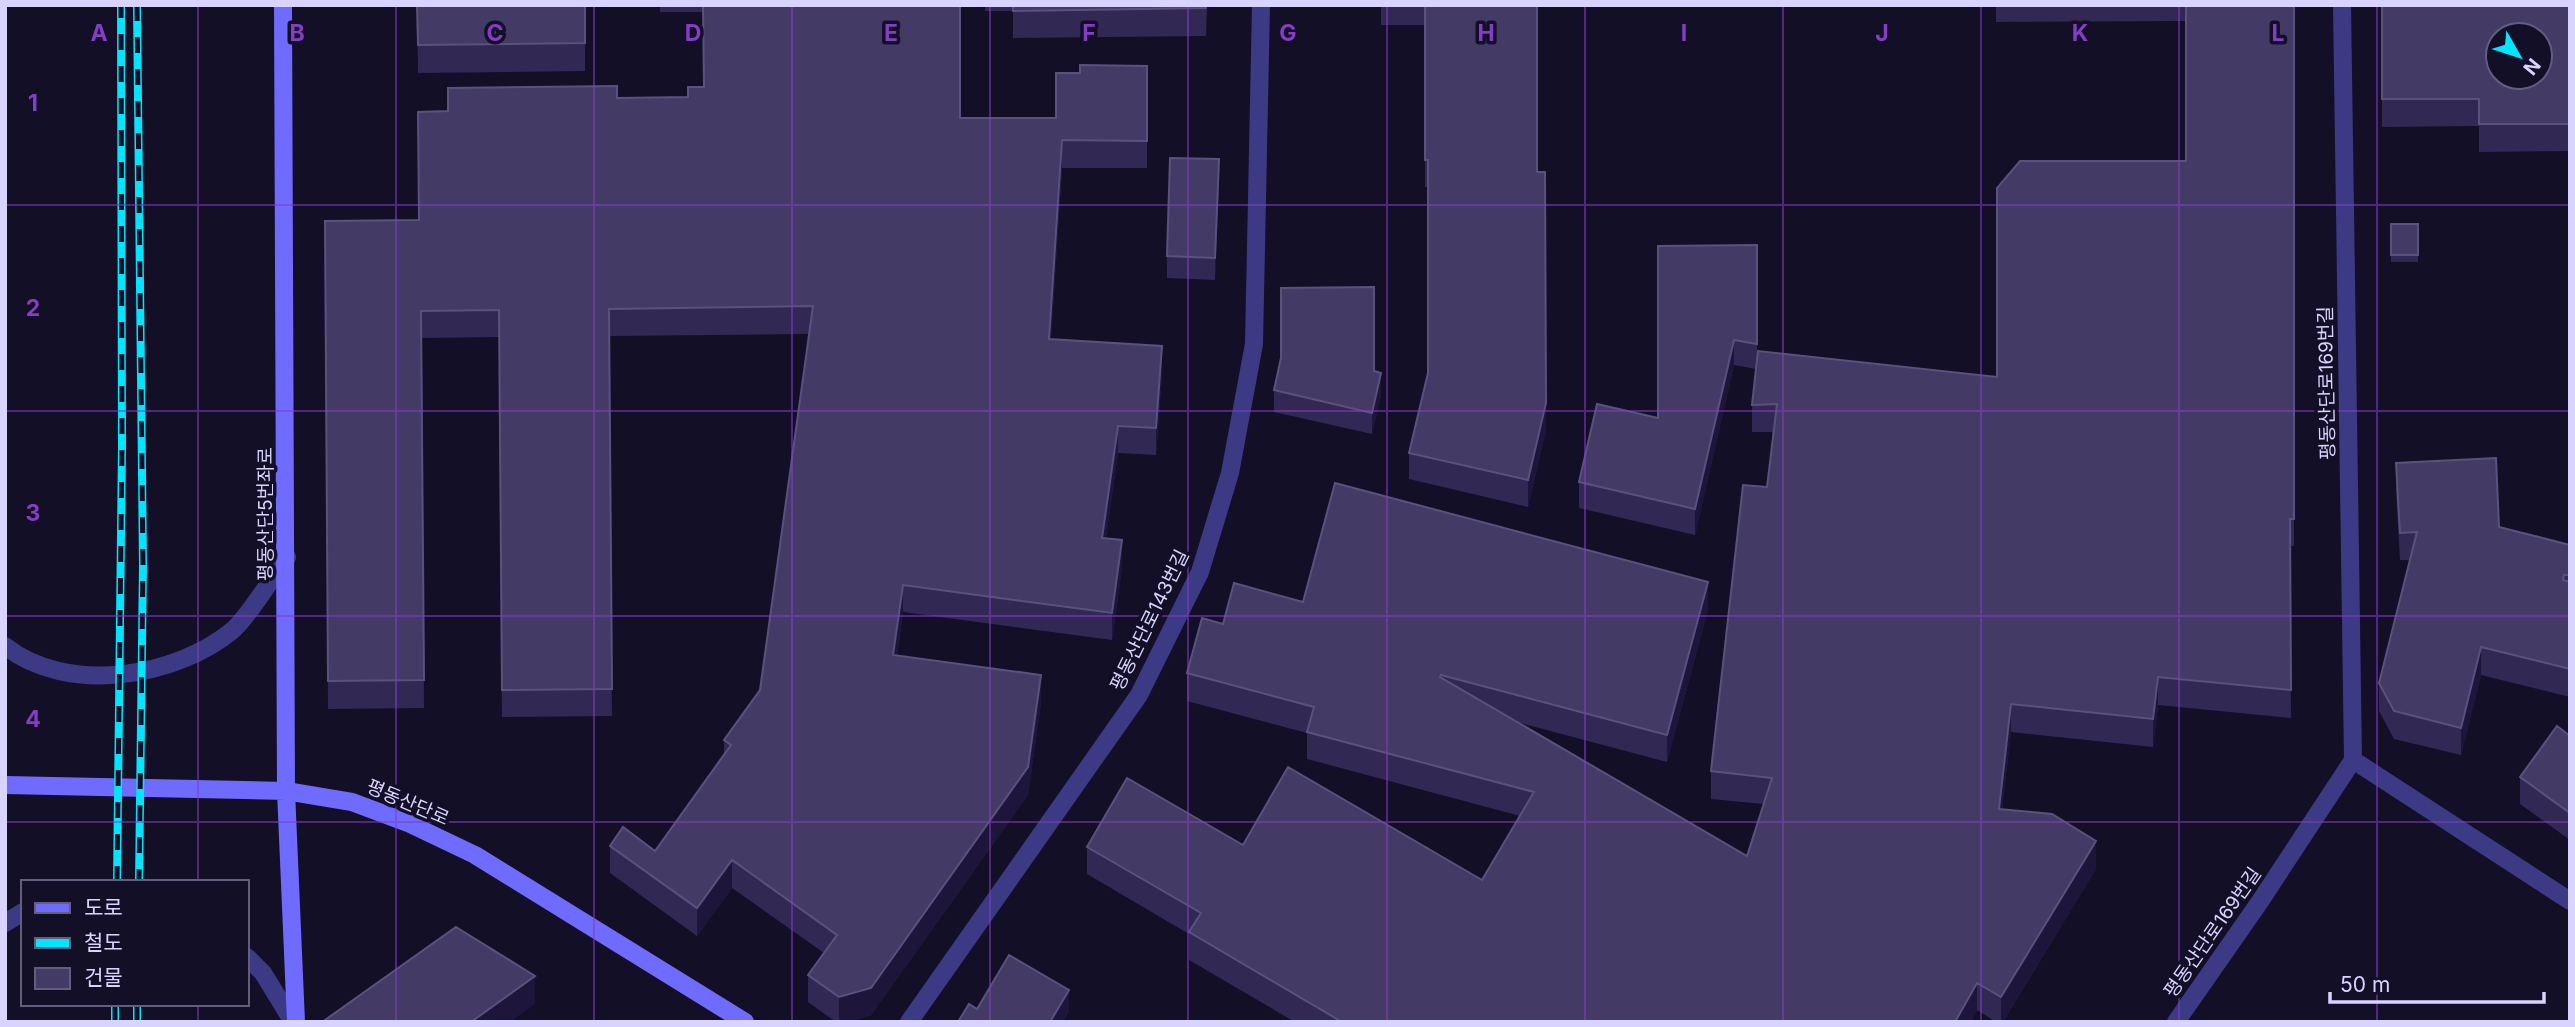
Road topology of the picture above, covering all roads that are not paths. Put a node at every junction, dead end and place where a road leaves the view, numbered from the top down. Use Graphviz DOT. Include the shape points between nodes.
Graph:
graph roads {
  1 [pos="283,5"];
  2 [pos="1261,5"];
  3 [pos="2342,5"];
  4 [pos="287,557"];
  5 [pos="5,646"];
  6 [pos="2353,760"];
  7 [pos="5,785"];
  8 [pos="286,791"];
  9 [pos="2570,901"];
  10 [pos="21,913"];
  11 [pos="5,923"];
  12 [pos="248,958"];
  13 [pos="295,1022"];
  14 [pos="745,1022"];
  15 [pos="909,1022"];
  16 [pos="2176,1022"];
  1 -- 4 [label="street, 평동산단5번좌로"];
  2 -- 15 [label="street, 평동산단로143번길" via="1254,344 1230,473 1200,572 1139,695"];
  3 -- 6 [label="street, 평동산단로169번길"];
  4 -- 5 [label="street" via="235,628 202,652 160,669 97,675 60,672 20,658"];
  4 -- 8 [label="street, 평동산단5번좌로"];
  6 -- 9 [label="street"];
  6 -- 16 [label="street, 평동산단로169번길"];
  7 -- 8 [label="street, 평동산단로"];
  8 -- 13 [label="street, 평동산단5번좌로"];
  8 -- 14 [label="street, 평동산단로" via="352,802 408,822 475,855"];
  10 -- 11 [label="street"];
  12 -- 13 [label="street"];
}
